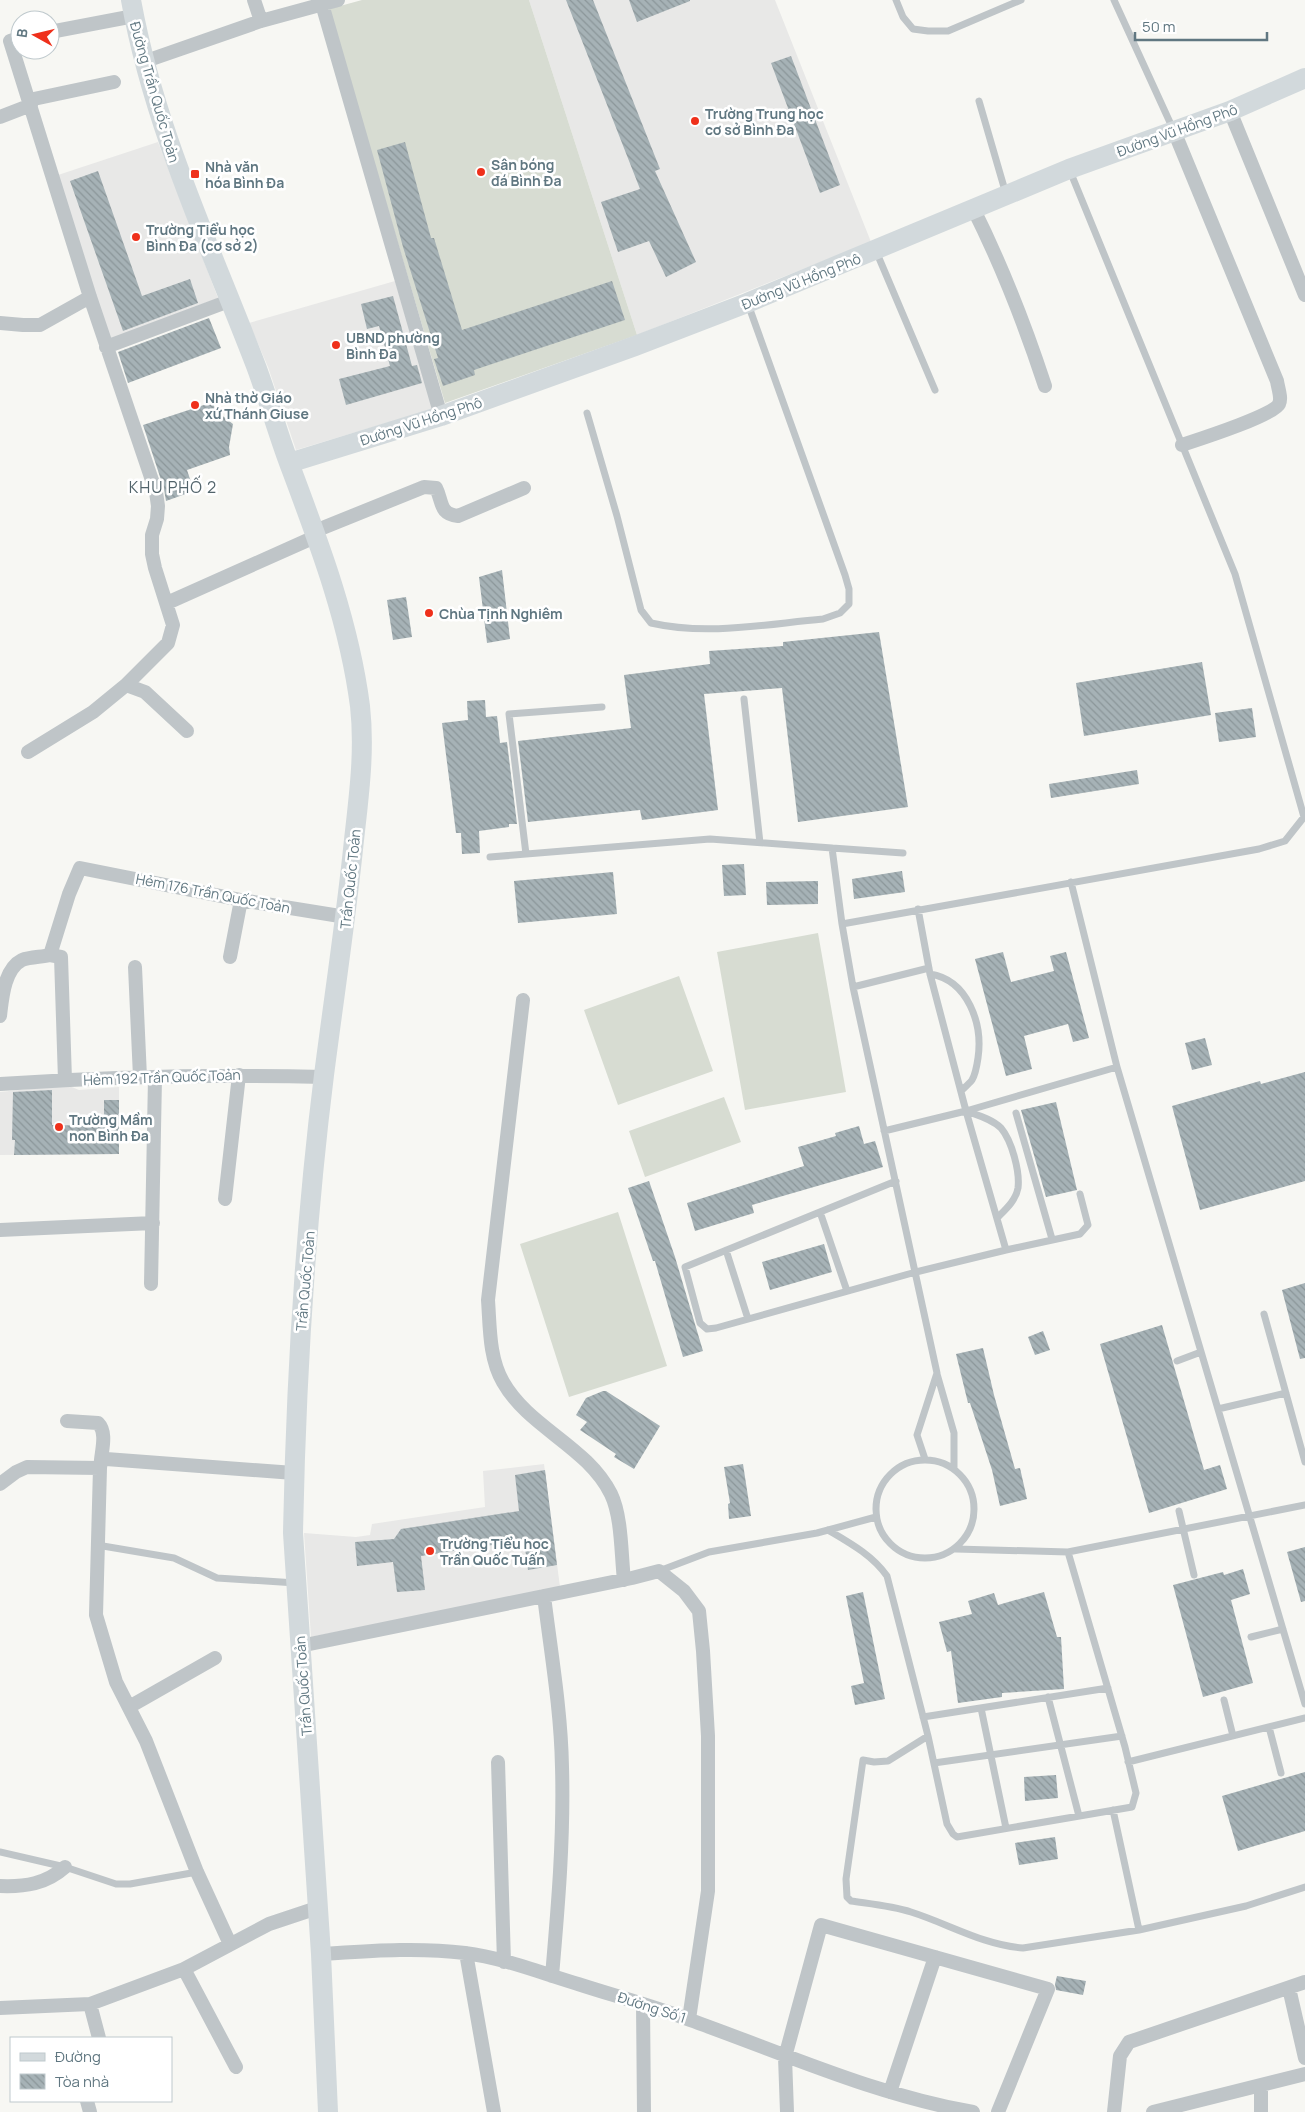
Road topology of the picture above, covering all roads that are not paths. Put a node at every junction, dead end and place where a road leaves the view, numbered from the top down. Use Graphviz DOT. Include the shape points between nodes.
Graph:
graph roads {
  1 [pos="254,0"];
  2 [pos="338,0"];
  3 [pos="896,0"];
  4 [pos="1021,0"];
  5 [pos="1114,0"];
  6 [pos="322,4"];
  7 [pos="132,8"];
  8 [pos="261,21"];
  9 [pos="60,29"];
  10 [pos="16,60"];
  11 [pos="146,60"];
  12 [pos="1305,78"];
  13 [pos="114,82"];
  14 [pos="979,101"];
  15 [pos="30,102"];
  16 [pos="1230,112"];
  17 [pos="0,116"];
  18 [pos="1174,131"];
  19 [pos="1069,169"];
  20 [pos="1006,195"];
  21 [pos="973,208"];
  22 [pos="876,251"];
  23 [pos="1305,295"];
  24 [pos="90,296"];
  25 [pos="229,301"];
  26 [pos="747,304"];
  27 [pos="0,323"];
  28 [pos="106,347"];
  29 [pos="1045,386"];
  30 [pos="935,390"];
  31 [pos="586,413"];
  32 [pos="441,416"];
  33 [pos="1182,445"];
  34 [pos="289,463"];
  35 [pos="524,488"];
  36 [pos="316,534"];
  37 [pos="167,603"];
  38 [pos="126,685"];
  39 [pos="744,699"];
  40 [pos="602,706"];
  41 [pos="188,732"];
  42 [pos="28,752"];
  43 [pos="760,843"];
  44 [pos="832,848"];
  45 [pos="903,853"];
  46 [pos="526,854"];
  47 [pos="490,857"];
  48 [pos="1070,882"];
  49 [pos="241,900"];
  50 [pos="918,909"];
  51 [pos="346,917"];
  52 [pos="842,924"];
  53 [pos="50,956"];
  54 [pos="230,957"];
  55 [pos="135,967"];
  56 [pos="929,971"];
  57 [pos="853,987"];
  58 [pos="523,1000"];
  59 [pos="0,1016"];
  60 [pos="1117,1067"];
  61 [pos="239,1074"];
  62 [pos="140,1077"];
  63 [pos="324,1077"];
  64 [pos="155,1078"];
  65 [pos="65,1080"];
  66 [pos="0,1084"];
  67 [pos="960,1091"];
  68 [pos="966,1111"];
  69 [pos="1016,1113"];
  70 [pos="884,1131"];
  71 [pos="896,1181"];
  72 [pos="1080,1194"];
  73 [pos="224,1199"];
  74 [pos="820,1212"];
  75 [pos="998,1217"];
  76 [pos="153,1223"];
  77 [pos="0,1230"];
  78 [pos="1052,1239"];
  79 [pos="726,1250"];
  80 [pos="1006,1250"];
  81 [pos="916,1272"];
  82 [pos="151,1284"];
  83 [pos="847,1291"];
  84 [pos="1264,1314"];
  85 [pos="748,1319"];
  86 [pos="1201,1352"];
  87 [pos="1177,1361"];
  88 [pos="937,1373"];
  89 [pos="1286,1393"];
  90 [pos="1218,1409"];
  91 [pos="67,1420"];
  92 [pos="925,1459"];
  93 [pos="1305,1462"];
  94 [pos="100,1464"];
  95 [pos="954,1468"];
  96 [pos="294,1474"];
  97 [pos="0,1484"];
  98 [pos="1305,1505"];
  99 [pos="1179,1511"];
  100 [pos="876,1517"];
  101 [pos="1250,1517"];
  102 [pos="828,1530"];
  103 [pos="1183,1530"];
  104 [pos="97,1545"];
  105 [pos="956,1549"];
  106 [pos="1068,1552"];
  107 [pos="659,1571"];
  108 [pos="1194,1575"];
  109 [pos="624,1580"];
  110 [pos="296,1583"];
  111 [pos="544,1596"];
  112 [pos="1283,1629"];
  113 [pos="1251,1637"];
  114 [pos="300,1646"];
  115 [pos="215,1658"];
  116 [pos="1108,1688"];
  117 [pos="1048,1697"];
  118 [pos="1224,1700"];
  119 [pos="1305,1704"];
  120 [pos="129,1707"];
  121 [pos="981,1708"];
  122 [pos="923,1717"];
  123 [pos="1305,1718"];
  124 [pos="1269,1727"];
  125 [pos="928,1736"];
  126 [pos="1122,1736"];
  127 [pos="1233,1736"];
  128 [pos="1060,1745"];
  129 [pos="991,1755"];
  130 [pos="498,1762"];
  131 [pos="1128,1762"];
  132 [pos="934,1763"];
  133 [pos="1281,1773"];
  134 [pos="1113,1810"];
  135 [pos="1079,1816"];
  136 [pos="1006,1828"];
  137 [pos="0,1852"];
  138 [pos="65,1867"];
  139 [pos="197,1872"];
  140 [pos="0,1886"];
  141 [pos="1305,1887"];
  142 [pos="317,1908"];
  143 [pos="1139,1930"];
  144 [pos="230,1944"];
  145 [pos="466,1953"];
  146 [pos="322,1954"];
  147 [pos="935,1957"];
  148 [pos="504,1962"];
  149 [pos="184,1969"];
  150 [pos="552,1976"];
  151 [pos="1305,1982"];
  152 [pos="1289,1988"];
  153 [pos="90,2004"];
  154 [pos="643,2004"];
  155 [pos="0,2008"];
  156 [pos="689,2019"];
  157 [pos="99,2037"];
  158 [pos="785,2057"];
  159 [pos="1305,2058"];
  160 [pos="236,2067"];
  161 [pos="1305,2074"];
  162 [pos="1261,2085"];
  163 [pos="890,2092"];
  164 [pos="934,2109"];
  165 [pos="328,2112"];
  166 [pos="494,2112"];
  167 [pos="644,2112"];
  168 [pos="787,2112"];
  169 [pos="973,2112"];
  170 [pos="998,2112"];
  171 [pos="1114,2112"];
  172 [pos="1153,2112"];
  173 [pos="1261,2112"];
  1 -- 8 [label="street"];
  2 -- 6 [label="street"];
  3 -- 4 [label="lane" via="902,17 913,29 948,31"];
  5 -- 18 [label="lane"];
  6 -- 8 [label="street"];
  6 -- 32 [label="street"];
  7 -- 9 [label="street"];
  7 -- 11 [label="main road, Đường Trần Quốc Toản"];
  8 -- 11 [label="street"];
  10 -- 15 [label="street"];
  11 -- 25 [label="main road, Đường Trần Quốc Toản" via="171,152"];
  12 -- 16 [label="main road, Đường Vũ Hồng Phô"];
  13 -- 15 [label="street"];
  14 -- 20 [label="lane"];
  15 -- 17 [label="street"];
  15 -- 24 [label="street"];
  16 -- 18 [label="main road, Đường Vũ Hồng Phô"];
  16 -- 23 [label="street"];
  18 -- 19 [label="main road, Đường Vũ Hồng Phô"];
  18 -- 33 [label="street" via="1277,381 1280,402 1278,407 1262,416"];
  19 -- 20 [label="main road, Đường Vũ Hồng Phô"];
  19 -- 33 [label="lane"];
  20 -- 21 [label="main road, Đường Vũ Hồng Phô"];
  21 -- 22 [label="main road, Đường Vũ Hồng Phô"];
  21 -- 29 [label="street" via="1019,308"];
  22 -- 26 [label="main road, Đường Vũ Hồng Phô"];
  22 -- 30 [label="lane"];
  24 -- 27 [label="street" via="40,325"];
  24 -- 28 [label="street"];
  25 -- 28 [label="street"];
  25 -- 34 [label="main road, Đường Trần Quốc Toản"];
  26 -- 31 [label="lane" via="849,589 849,604 840,613 823,619 706,630 651,623 641,610"];
  26 -- 32 [label="main road, Đường Vũ Hồng Phô"];
  28 -- 37 [label="street" via="156,492 158,506 152,554"];
  32 -- 34 [label="main road, Đường Vũ Hồng Phô"];
  33 -- 48 [label="lane" via="1235,574 1304,817 1285,841 1259,849"];
  34 -- 36 [label="main road, Trần Quốc Toản"];
  35 -- 36 [label="street" via="458,516 444,511 436,488 424,487"];
  36 -- 37 [label="street"];
  36 -- 51 [label="main road, Trần Quốc Toản" via="340,608 360,707 362,765"];
  37 -- 38 [label="street" via="173,625 168,643"];
  38 -- 41 [label="street" via="145,692"];
  38 -- 42 [label="street" via="94,712"];
  39 -- 43 [label="lane"];
  40 -- 46 [label="lane" via="509,714"];
  43 -- 44 [label="lane"];
  43 -- 46 [label="lane" via="710,839"];
  44 -- 45 [label="lane"];
  44 -- 52 [label="lane"];
  46 -- 47 [label="lane"];
  48 -- 50 [label="lane"];
  48 -- 60 [label="lane"];
  49 -- 51 [label="street, Hẻm 176 Trần Quốc Toản"];
  49 -- 53 [label="street, Hẻm 176 Trần Quốc Toản" via="80,868"];
  49 -- 54 [label="street"];
  50 -- 52 [label="lane"];
  50 -- 56 [label="lane"];
  51 -- 63 [label="main road, Trần Quốc Toản"];
  52 -- 57 [label="lane"];
  53 -- 59 [label="street" via="22,960 14,967 4,991"];
  53 -- 65 [label="street" via="61,957"];
  55 -- 62 [label="street"];
  56 -- 57 [label="lane"];
  56 -- 67 [label="lane"];
  56 -- 67 [label="lane" via="955,985 970,1004 977,1022 977,1065 972,1080"];
  57 -- 70 [label="lane"];
  58 -- 109 [label="street" via="488,1300 491,1348 502,1381 516,1400 576,1452 600,1476 611,1493 616,1508"];
  60 -- 68 [label="lane"];
  60 -- 86 [label="lane"];
  61 -- 63 [label="street, Hẻm 192 Trần Quốc Toản"];
  61 -- 64 [label="street, Hẻm 192 Trần Quốc Toản"];
  61 -- 73 [label="street"];
  62 -- 64 [label="street, Hẻm 192 Trần Quốc Toản"];
  62 -- 65 [label="street, Hẻm 192 Trần Quốc Toản"];
  63 -- 96 [label="main road, Trần Quốc Toản" via="302,1298"];
  64 -- 76 [label="street"];
  65 -- 66 [label="street, Hẻm 192 Trần Quốc Toản"];
  67 -- 68 [label="lane"];
  68 -- 70 [label="lane"];
  68 -- 75 [label="lane"];
  68 -- 75 [label="lane" via="1000,1128 1011,1146 1018,1189 1009,1206"];
  69 -- 78 [label="lane"];
  70 -- 71 [label="lane"];
  71 -- 74 [label="lane"];
  71 -- 81 [label="lane"];
  72 -- 78 [label="lane" via="1088,1225 1080,1234"];
  74 -- 79 [label="lane"];
  74 -- 83 [label="lane"];
  75 -- 80 [label="lane"];
  76 -- 77 [label="street"];
  76 -- 82 [label="street"];
  78 -- 80 [label="lane"];
  79 -- 85 [label="lane"];
  79 -- 85 [label="lane" via="685,1267 700,1323 707,1329"];
  80 -- 81 [label="lane"];
  81 -- 83 [label="lane"];
  81 -- 88 [label="lane"];
  83 -- 85 [label="lane"];
  84 -- 89 [label="lane"];
  86 -- 87 [label="lane"];
  86 -- 90 [label="lane"];
  88 -- 92 [label="lane" via="917,1435"];
  88 -- 95 [label="lane" via="954,1433"];
  89 -- 90 [label="lane"];
  89 -- 93 [label="lane"];
  90 -- 101 [label="lane"];
  91 -- 94 [label="street" via="98,1423 101,1427"];
  92 -- 95 [label="lane"];
  92 -- 100 [label="lane" via="909,1462 894,1471 883,1484 876,1500"];
  94 -- 96 [label="street" via="106,1459"];
  94 -- 97 [label="street" via="27,1467"];
  94 -- 104 [label="street"];
  95 -- 105 [label="lane" via="965,1479 975,1508 973,1524"];
  96 -- 110 [label="main road, Trần Quốc Toản"];
  98 -- 101 [label="lane"];
  99 -- 103 [label="lane"];
  100 -- 102 [label="lane"];
  100 -- 105 [label="lane" via="892,1547 907,1556 940,1557"];
  101 -- 103 [label="lane"];
  101 -- 112 [label="lane"];
  102 -- 107 [label="lane" via="709,1552"];
  102 -- 122 [label="lane" via="856,1546 887,1576"];
  103 -- 106 [label="lane"];
  103 -- 108 [label="lane"];
  104 -- 110 [label="lane" via="174,1558 217,1578"];
  104 -- 120 [label="street" via="96,1614 116,1682"];
  105 -- 106 [label="lane"];
  106 -- 116 [label="lane"];
  107 -- 109 [label="street"];
  107 -- 156 [label="street" via="684,1591 699,1611 703,1651 708,1736 708,1891"];
  109 -- 111 [label="street"];
  110 -- 114 [label="main road, Trần Quốc Toản"];
  111 -- 114 [label="street"];
  111 -- 150 [label="street" via="562,1766 561,1878"];
  112 -- 113 [label="lane"];
  112 -- 119 [label="lane"];
  114 -- 142 [label="main road, Trần Quốc Toản"];
  115 -- 120 [label="street"];
  116 -- 117 [label="lane"];
  116 -- 126 [label="lane"];
  117 -- 121 [label="lane"];
  117 -- 128 [label="lane"];
  118 -- 127 [label="lane"];
  120 -- 139 [label="street"];
  121 -- 122 [label="lane"];
  121 -- 129 [label="lane"];
  122 -- 125 [label="lane"];
  123 -- 124 [label="lane"];
  124 -- 127 [label="lane"];
  124 -- 133 [label="lane"];
  125 -- 132 [label="lane"];
  125 -- 143 [label="lane" via="888,1761 863,1760 846,1879 847,1897 851,1901 910,1911 1004,1947 1023,1948"];
  126 -- 128 [label="lane"];
  126 -- 131 [label="lane"];
  127 -- 131 [label="lane"];
  128 -- 129 [label="lane"];
  128 -- 135 [label="lane"];
  129 -- 132 [label="lane"];
  129 -- 136 [label="lane"];
  130 -- 148 [label="street"];
  131 -- 134 [label="lane" via="1136,1793 1135,1802 1132,1807"];
  132 -- 136 [label="lane" via="947,1824 953,1834 957,1837"];
  134 -- 135 [label="lane"];
  134 -- 143 [label="lane"];
  135 -- 136 [label="lane"];
  137 -- 138 [label="lane"];
  138 -- 139 [label="lane" via="116,1884"];
  138 -- 140 [label="street" via="53,1877 36,1884"];
  139 -- 144 [label="street"];
  141 -- 143 [label="lane" via="1246,1906"];
  142 -- 144 [label="street" via="269,1924"];
  142 -- 146 [label="main road, Trần Quốc Toản"];
  144 -- 149 [label="street"];
  145 -- 146 [label="street, Đường Số 1" via="401,1950"];
  145 -- 148 [label="street, Đường Số 1"];
  145 -- 166 [label="street"];
  146 -- 165 [label="main road, Trần Quốc Toản"];
  147 -- 158 [label="street" via="821,1925"];
  147 -- 163 [label="street"];
  147 -- 170 [label="street" via="1048,1989"];
  148 -- 150 [label="street, Đường Số 1"];
  149 -- 153 [label="street"];
  149 -- 160 [label="street"];
  150 -- 154 [label="street, Đường Số 1"];
  151 -- 152 [label="street"];
  152 -- 159 [label="street"];
  152 -- 171 [label="street" via="1129,2042 1120,2056"];
  153 -- 155 [label="street"];
  153 -- 157 [label="street"];
  154 -- 156 [label="street, Đường Số 1"];
  154 -- 167 [label="street"];
  156 -- 158 [label="street, Đường Số 1"];
  158 -- 163 [label="street, Đường Số 1"];
  158 -- 168 [label="street"];
  161 -- 162 [label="street"];
  162 -- 172 [label="street"];
  162 -- 173 [label="street"];
  163 -- 164 [label="street, Đường Số 1"];
  164 -- 169 [label="street, Đường Số 1"];
}
